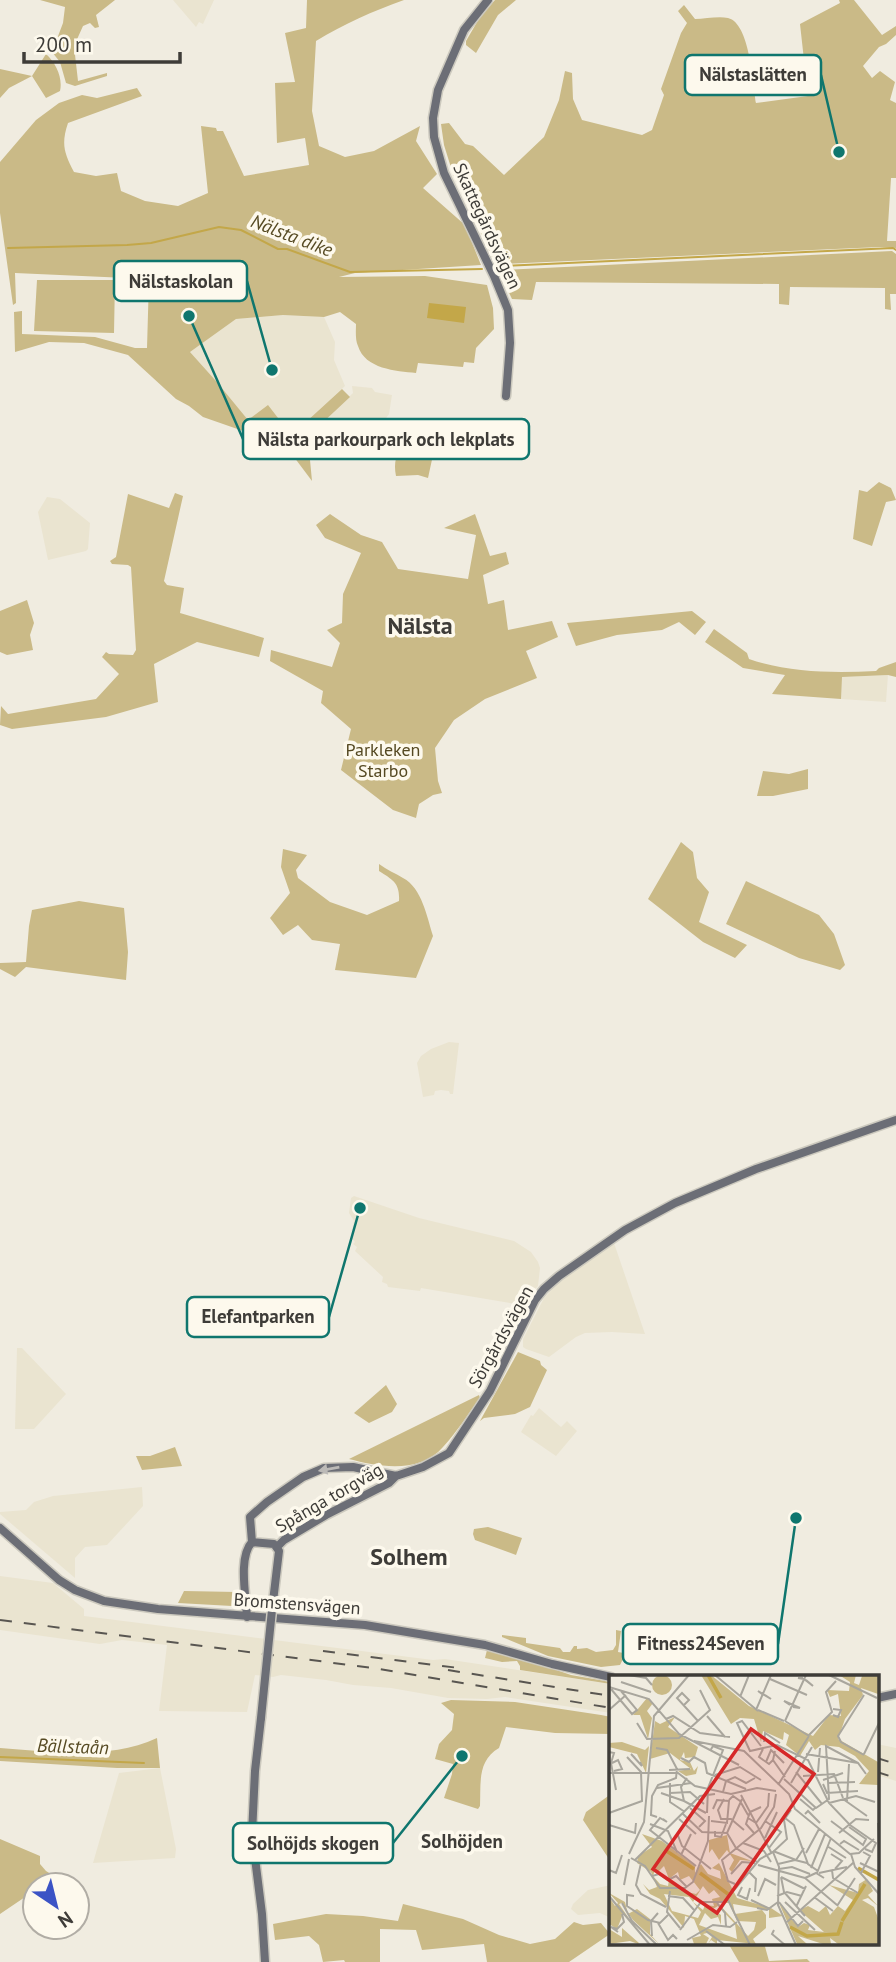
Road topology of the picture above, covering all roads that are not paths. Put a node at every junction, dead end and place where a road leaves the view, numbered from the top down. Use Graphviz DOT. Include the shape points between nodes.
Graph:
graph roads {
  1 [pos="488,0"];
  2 [pos="506,396"];
  3 [pos="896,1120"];
  4 [pos="396,1476"];
  5 [pos="0,1528"];
  6 [pos="252,1542"];
  7 [pos="277,1546"];
  8 [pos="247,1617"];
  9 [pos="609,1677"];
  10 [pos="896,1694"];
  11 [pos="878,1698"];
  12 [pos="265,1962"];
  1 -- 2 [label="street, Skattegårdsvägen" via="464,30 438,90 433,118 444,173 508,310"];
  3 -- 4 [label="street, Sörgårdsvägen" via="748,1172 676,1203 625,1230 559,1276 535,1300 490,1391 449,1453"];
  4 -- 6 [label="street, one-way" via="341,1466 308,1475 250,1517"];
  4 -- 7 [label="street, Spånga torgväg"];
  5 -- 8 [label="street, Bromstensvägen" via="59,1580 93,1598"];
  6 -- 7 [label="street"];
  6 -- 8 [label="street" via="245,1553"];
  7 -- 12 [label="street, bridge" via="252,1834"];
  8 -- 9 [label="street, Bromstensvägen" via="310,1619 443,1637"];
  10 -- 11 [label="street"];
}
